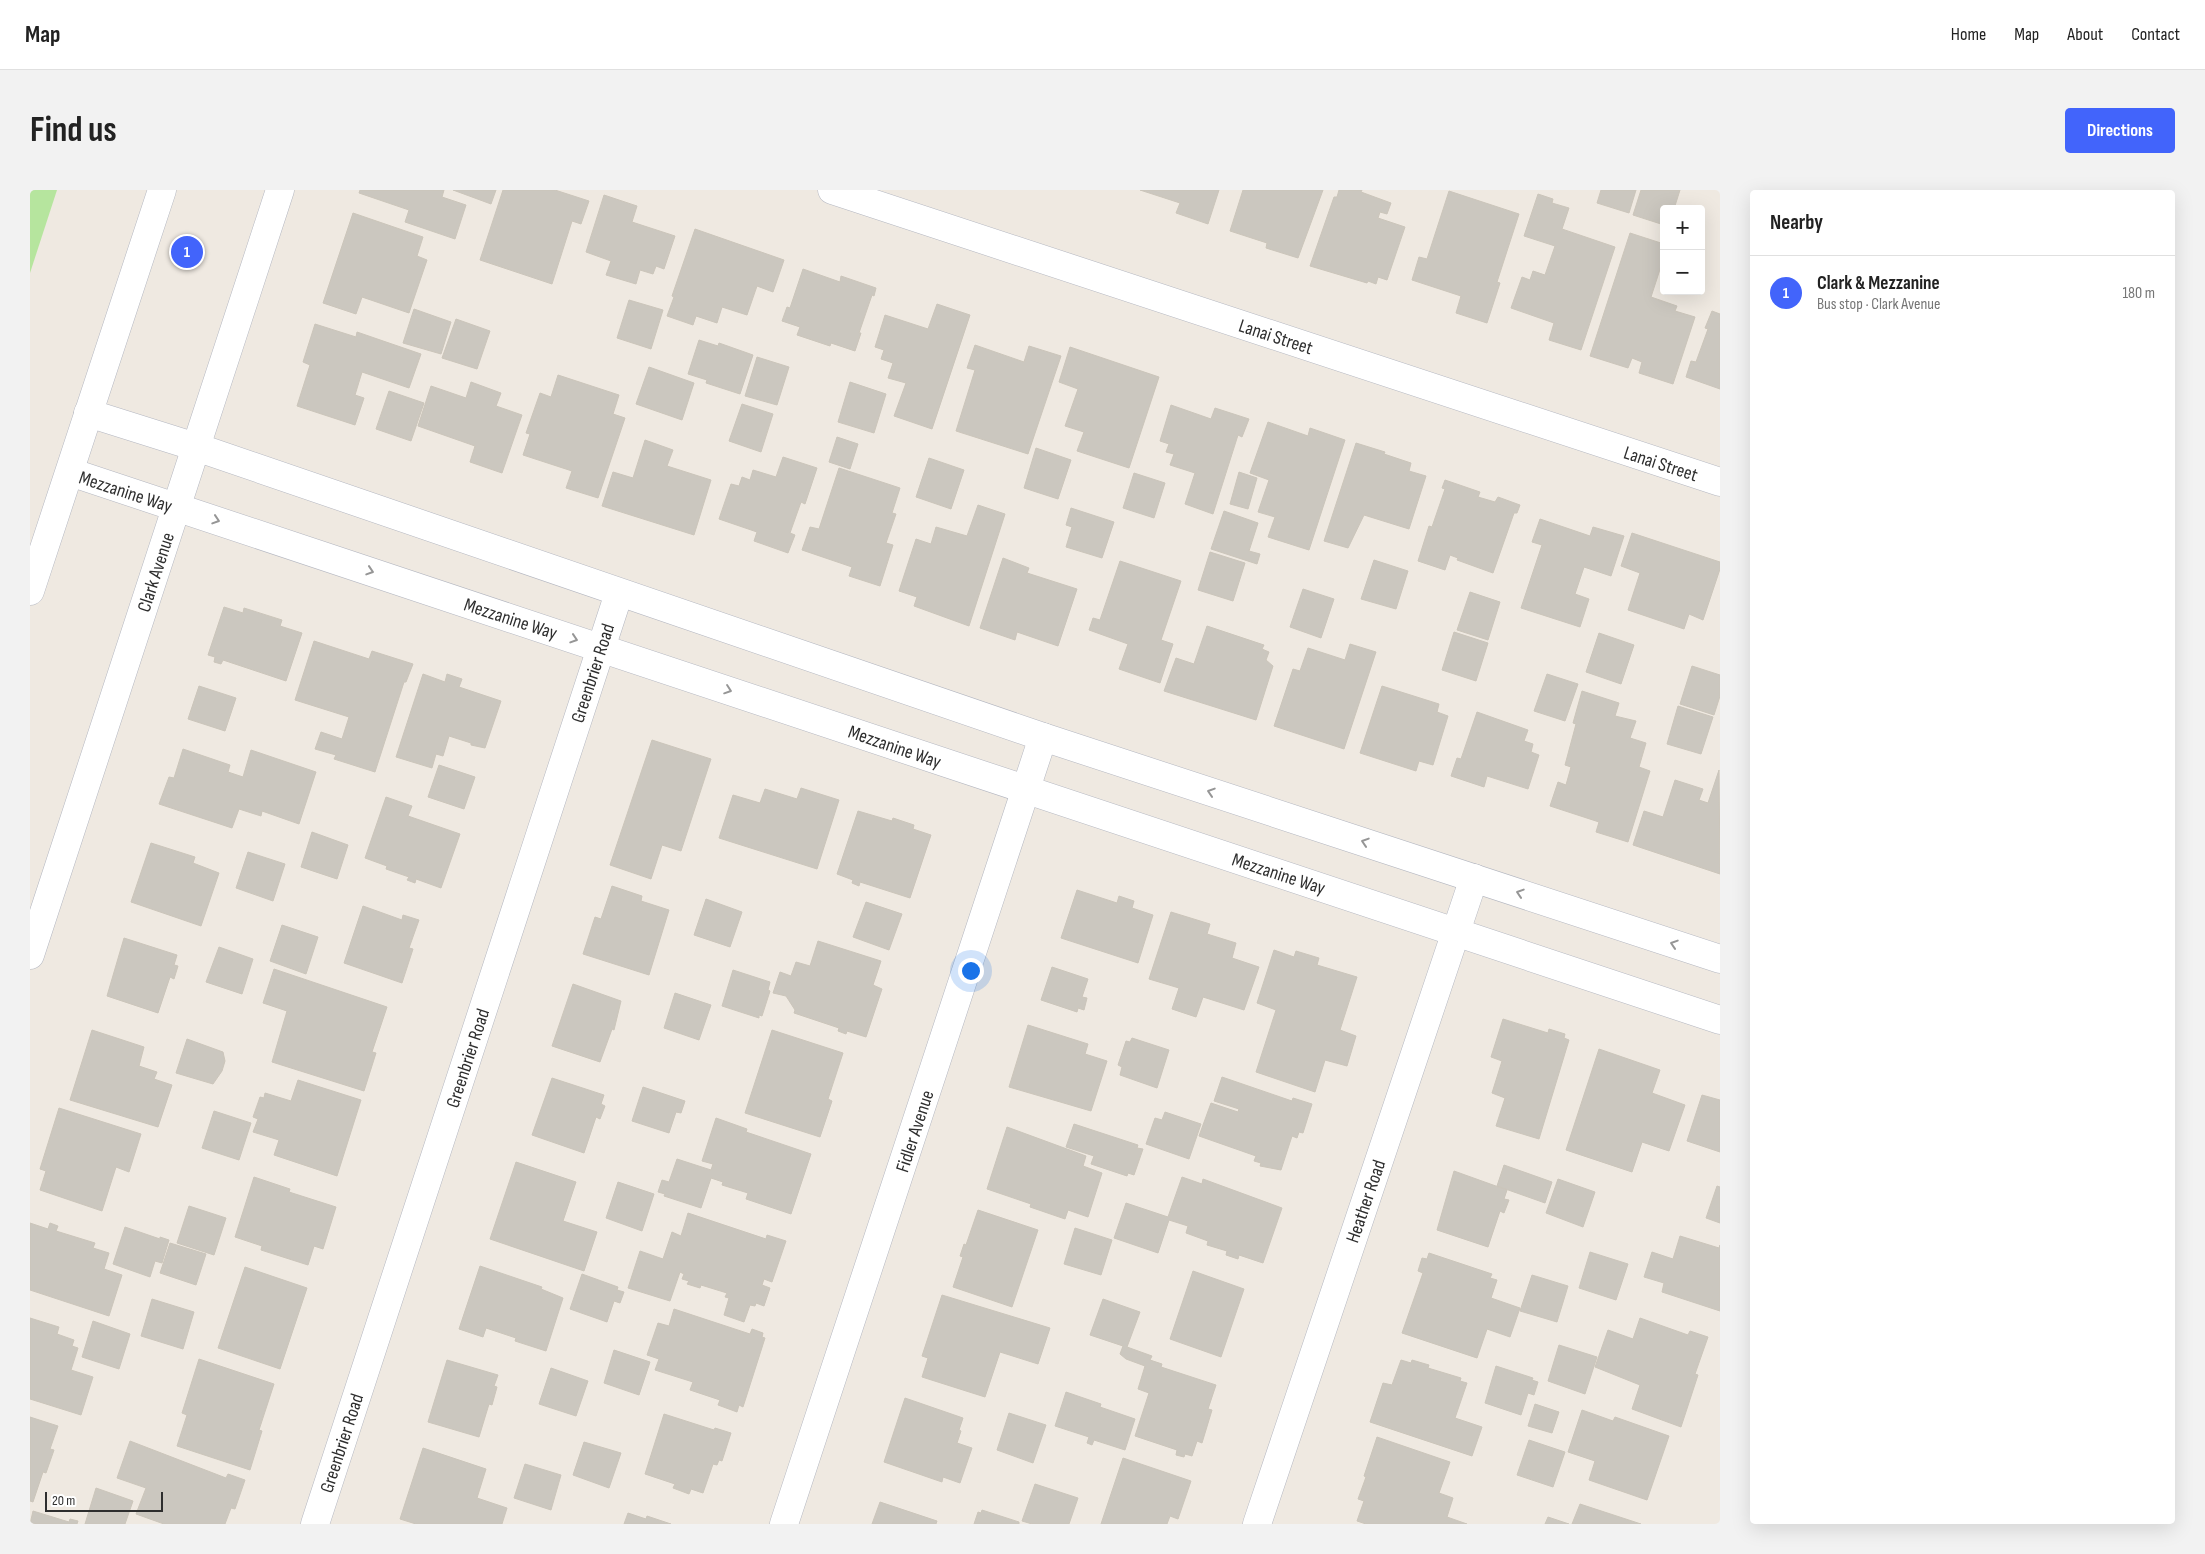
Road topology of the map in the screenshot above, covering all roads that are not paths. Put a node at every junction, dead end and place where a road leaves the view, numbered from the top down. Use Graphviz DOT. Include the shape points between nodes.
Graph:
graph roads {
  1 [pos="162,190"];
  2 [pos="280,190"];
  3 [pos="832,190"];
  4 [pos="88,413"];
  5 [pos="196,446"];
  6 [pos="70,472"];
  7 [pos="1720,482"];
  8 [pos="176,507"];
  9 [pos="30,591"];
  10 [pos="619,593"];
  11 [pos="601,648"];
  12 [pos="1043,737"];
  13 [pos="1026,790"];
  14 [pos="1474,878"];
  15 [pos="1456,931"];
  16 [pos="30,955"];
  17 [pos="1720,959"];
  18 [pos="1720,1020"];
  19 [pos="315,1524"];
  20 [pos="784,1524"];
  21 [pos="1257,1524"];
  1 -- 4 [label="street"];
  2 -- 5 [label="street, Clark Avenue"];
  3 -- 7 [label="street, Lanai Street"];
  4 -- 5 [label="street"];
  4 -- 6 [label="street"];
  5 -- 8 [label="street, Clark Avenue"];
  5 -- 10 [label="street"];
  6 -- 8 [label="street, Mezzanine Way"];
  6 -- 9 [label="street"];
  8 -- 11 [label="street, Mezzanine Way, one-way"];
  8 -- 16 [label="street, Clark Avenue"];
  10 -- 11 [label="street, Greenbrier Road"];
  10 -- 12 [label="street"];
  11 -- 13 [label="street, Mezzanine Way, one-way"];
  11 -- 19 [label="street, Greenbrier Road"];
  12 -- 13 [label="street, Fidler Avenue"];
  14 -- 12 [label="street, one-way"];
  13 -- 15 [label="street, Mezzanine Way"];
  13 -- 20 [label="street, Fidler Avenue"];
  14 -- 15 [label="street, Heather Road"];
  17 -- 14 [label="street, one-way"];
  15 -- 18 [label="street, Mezzanine Way"];
  15 -- 21 [label="street, Heather Road"];
}
